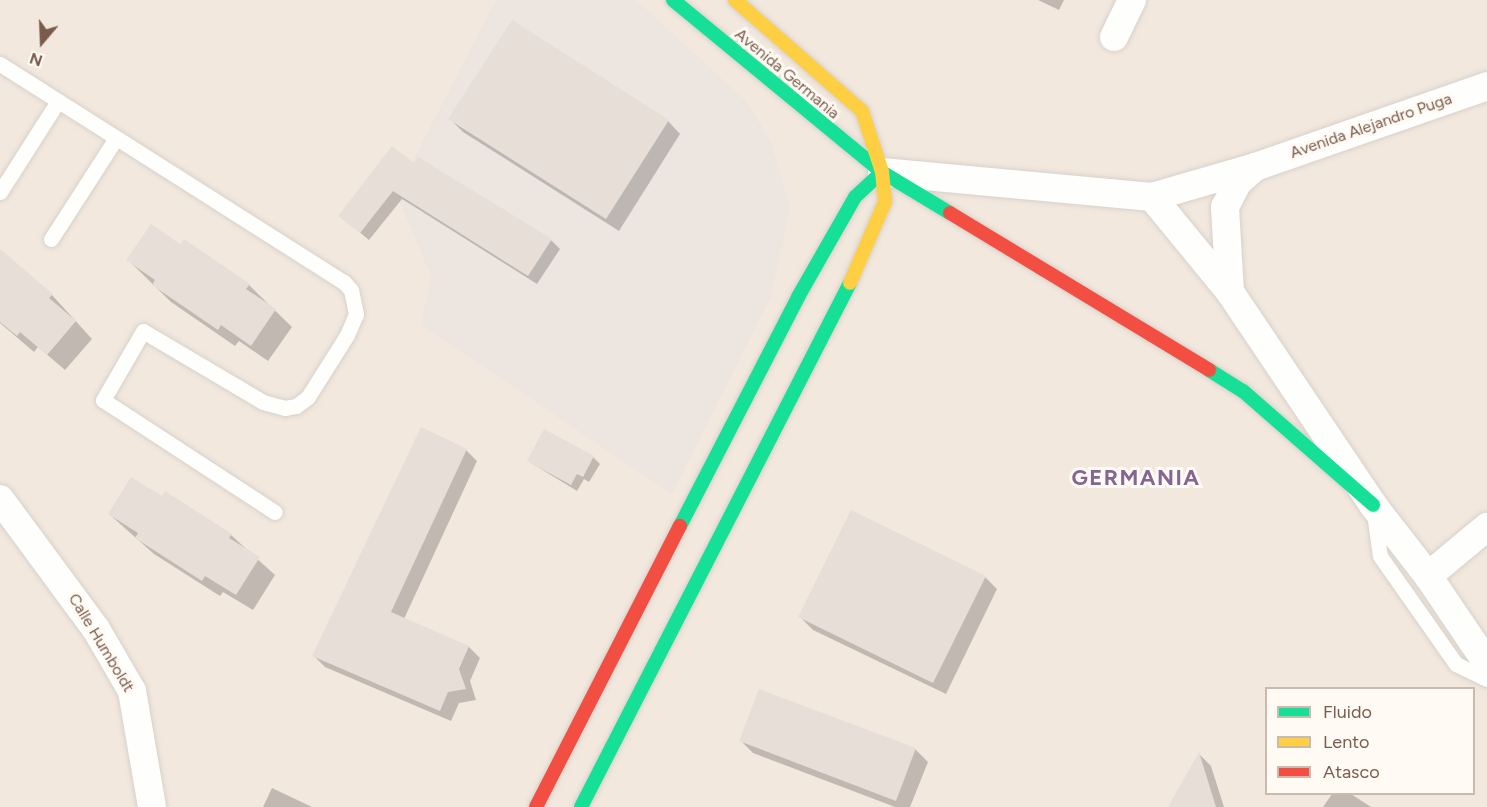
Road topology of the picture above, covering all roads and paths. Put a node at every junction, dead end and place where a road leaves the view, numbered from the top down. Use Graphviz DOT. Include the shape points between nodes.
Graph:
graph roads {
  1 [pos="673,0"];
  2 [pos="735,0"];
  3 [pos="1132,0"];
  4 [pos="1114,37"];
  5 [pos="0,64"];
  6 [pos="1487,86"];
  7 [pos="58,101"];
  8 [pos="116,138"];
  9 [pos="1255,167"];
  10 [pos="882,172"];
  11 [pos="0,192"];
  12 [pos="1152,197"];
  13 [pos="51,239"];
  14 [pos="1230,292"];
  15 [pos="0,499"];
  16 [pos="1373,505"];
  17 [pos="275,512"];
  18 [pos="1487,527"];
  19 [pos="1428,576"];
  20 [pos="1487,663"];
  21 [pos="1487,679"];
  22 [pos="152,807"];
  23 [pos="536,807"];
  24 [pos="581,807"];
  1 -- 10 [label="street, Avenida Germania"];
  2 -- 10 [label="street, Avenida Germania" via="862,111"];
  3 -- 4 [label="street"];
  5 -- 7 [label="lane"];
  6 -- 9 [label="street, Avenida Alejandro Puga"];
  7 -- 8 [label="lane"];
  7 -- 11 [label="lane"];
  8 -- 13 [label="lane"];
  8 -- 17 [label="lane" via="344,282 354,297 356,314 347,335 308,397 296,406 285,408 263,402 143,331 103,400"];
  9 -- 12 [label="street, Avenida Alejandro Puga"];
  9 -- 14 [label="street" via="1238,182 1225,207"];
  10 -- 12 [label="street"];
  10 -- 16 [label="street, Avenida Germania" via="1243,391"];
  10 -- 23 [label="street" via="855,197 798,297"];
  10 -- 24 [label="street, Avenida Germania" via="885,202 877,227"];
  12 -- 14 [label="street"];
  14 -- 16 [label="street"];
  15 -- 22 [label="street, Calle Humboldt" via="60,576 132,691"];
  16 -- 19 [label="street"];
  16 -- 21 [label="lane" via="1380,556 1456,664"];
  18 -- 19 [label="street"];
  19 -- 20 [label="street"];
}
